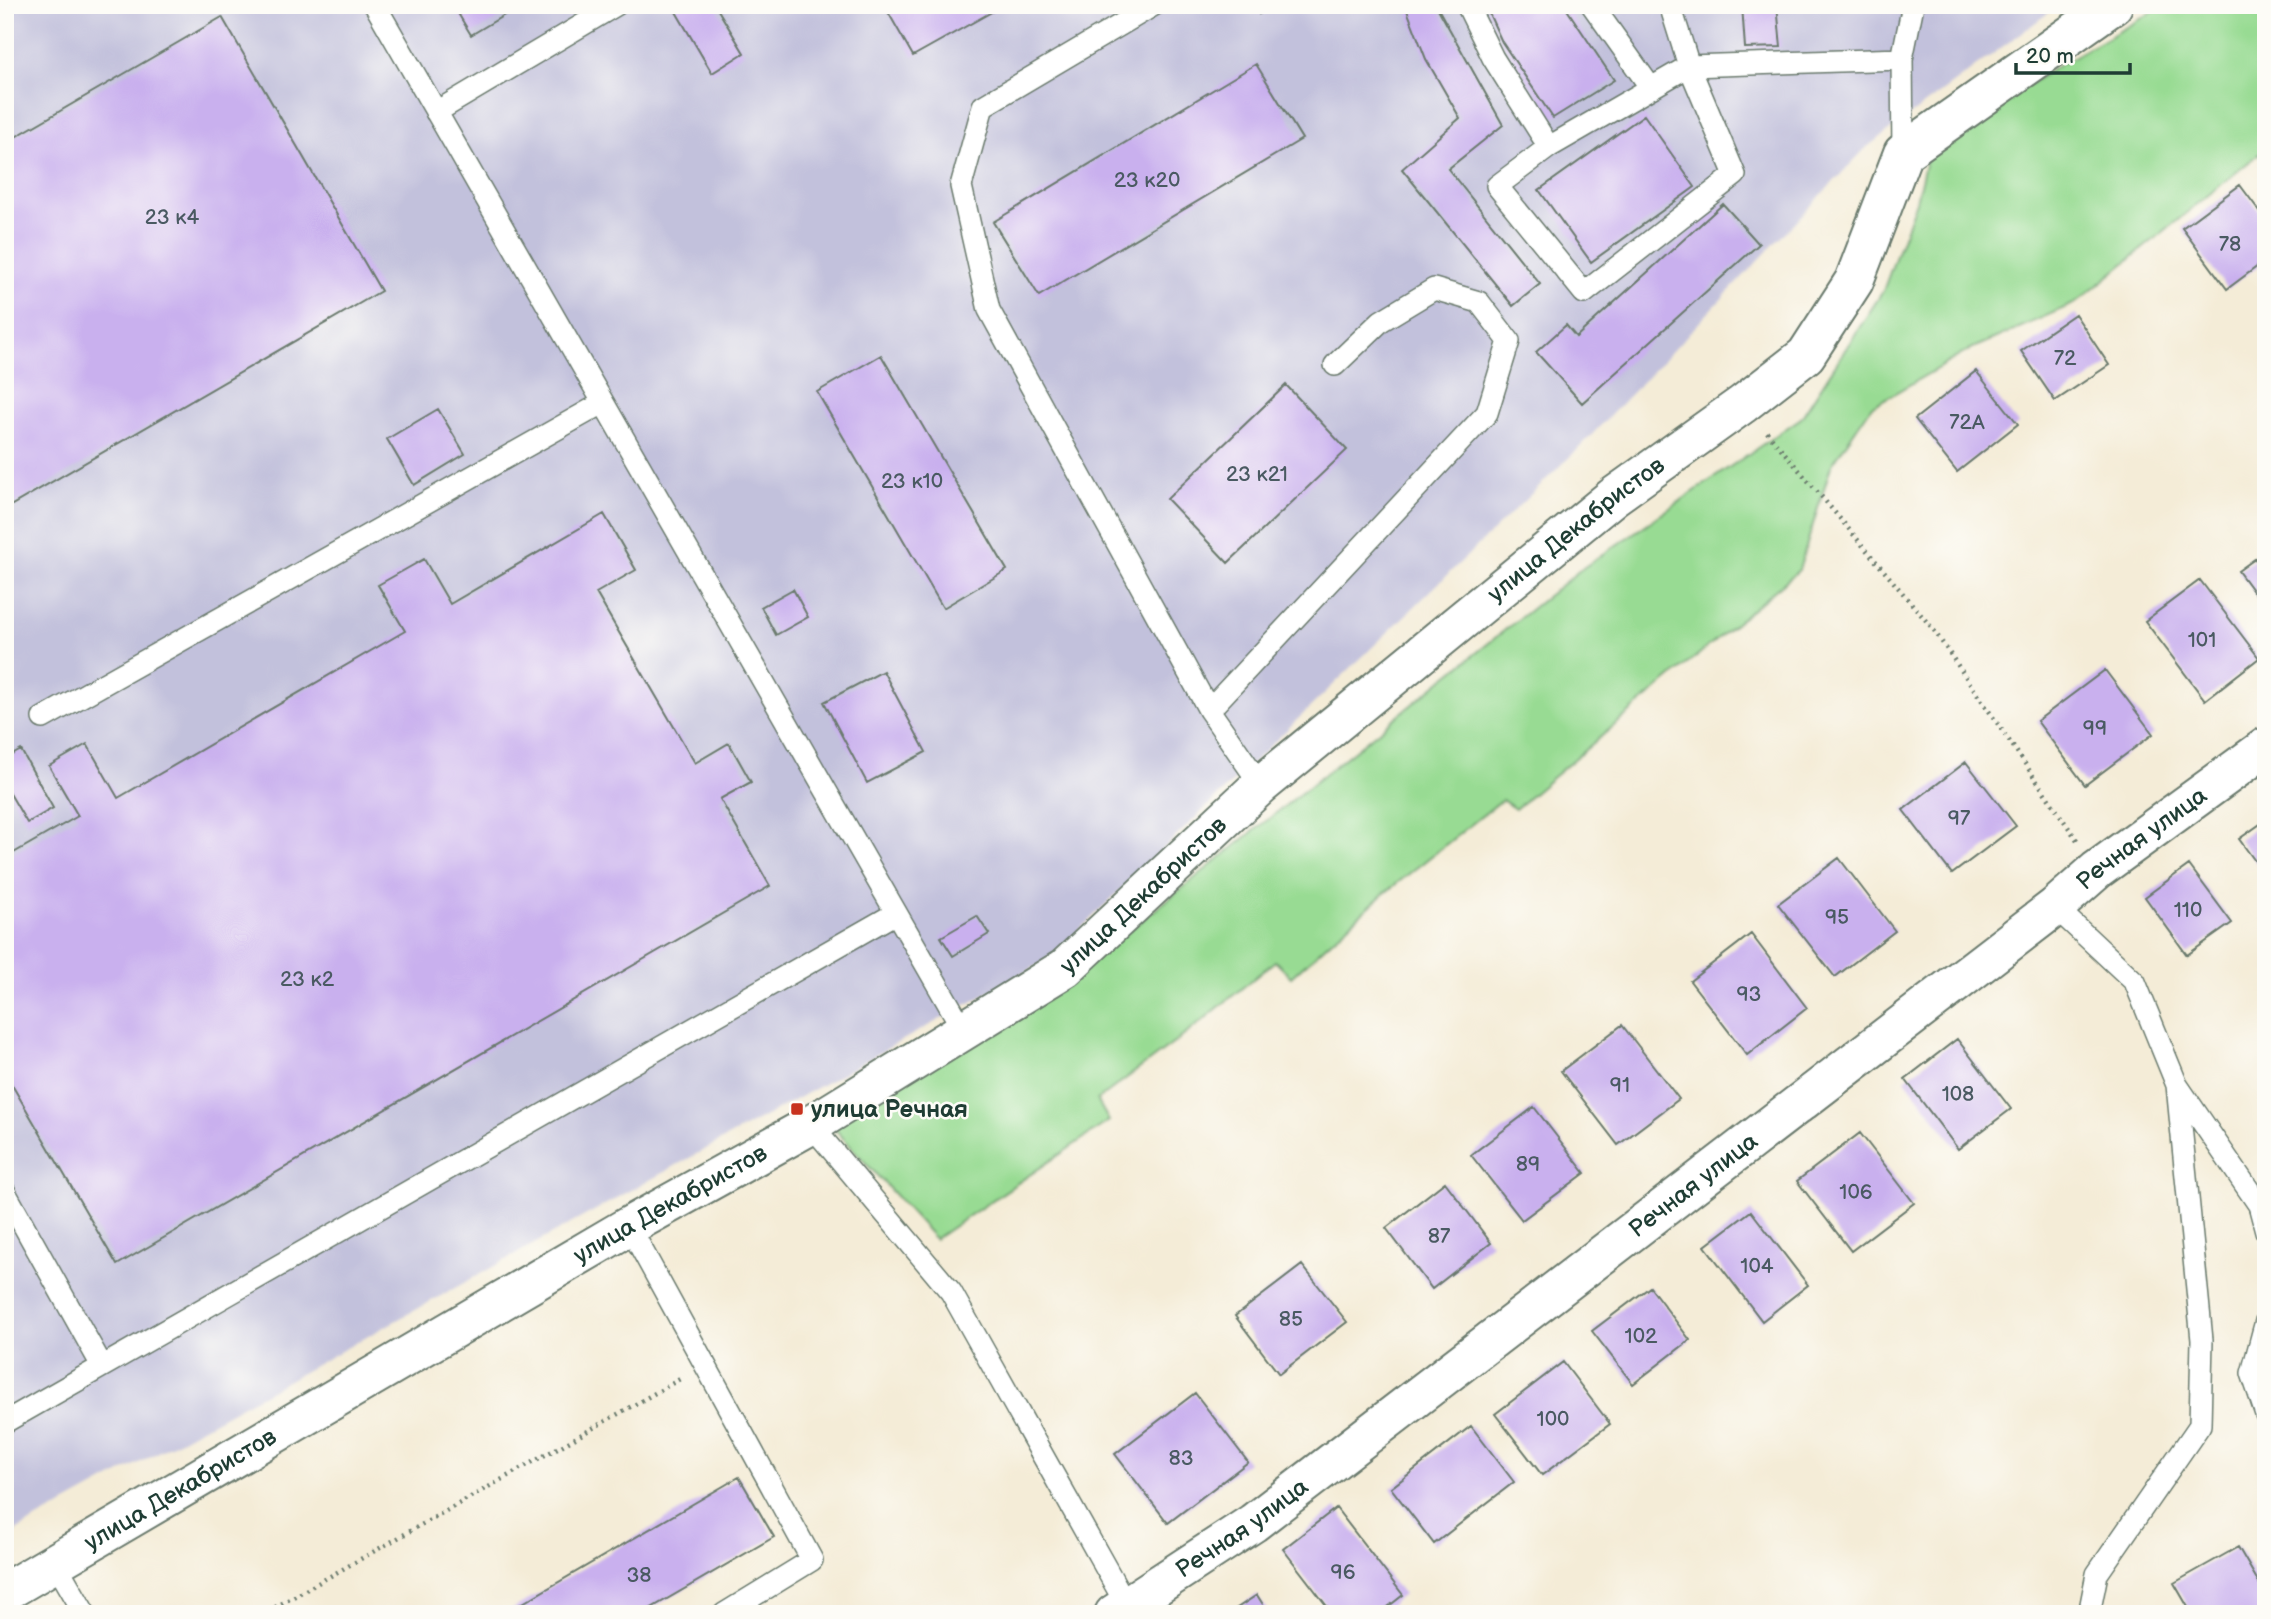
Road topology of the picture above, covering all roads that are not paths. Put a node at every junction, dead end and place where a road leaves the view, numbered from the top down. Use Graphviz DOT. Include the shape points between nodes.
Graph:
graph roads {
  1 [pos="375,5"];
  2 [pos="616,5"];
  3 [pos="1154,5"];
  4 [pos="1467,5"];
  5 [pos="1592,5"];
  6 [pos="1670,5"];
  7 [pos="1913,5"];
  8 [pos="2113,5"];
  9 [pos="1902,59"];
  10 [pos="1689,66"];
  11 [pos="1651,88"];
  12 [pos="436,112"];
  13 [pos="1549,147"];
  14 [pos="1903,153"];
  15 [pos="1335,365"];
  16 [pos="603,403"];
  17 [pos="1209,710"];
  18 [pos="43,718"];
  19 [pos="2266,747"];
  20 [pos="1261,785"];
  21 [pos="2055,907"];
  22 [pos="896,913"];
  23 [pos="964,1031"];
  24 [pos="2177,1085"];
  25 [pos="811,1125"];
  26 [pos="5,1192"];
  27 [pos="629,1226"];
  28 [pos="2266,1231"];
  29 [pos="2266,1321"];
  30 [pos="103,1366"];
  31 [pos="2266,1413"];
  32 [pos="5,1422"];
  33 [pos="56,1564"];
  34 [pos="5,1592"];
  35 [pos="1120,1609"];
  36 [pos="85,1614"];
  37 [pos="724,1614"];
  38 [pos="2089,1614"];
  1 -- 12 [label="lane"];
  2 -- 12 [label="lane"];
  3 -- 17 [label="lane" via="983,106 961,186 989,310"];
  4 -- 13 [label="lane" via="1493,58"];
  5 -- 11 [label="lane"];
  6 -- 10 [label="lane"];
  7 -- 9 [label="lane"];
  8 -- 14 [label="street"];
  9 -- 10 [label="lane"];
  9 -- 14 [label="lane"];
  10 -- 11 [label="lane"];
  10 -- 13 [label="lane" via="1735,175 1584,293 1497,186"];
  11 -- 13 [label="lane"];
  12 -- 16 [label="lane"];
  14 -- 20 [label="street, улица Декабристов" via="1854,281 1806,355 1613,497"];
  15 -- 17 [label="lane" via="1381,321 1434,289 1479,302 1509,341 1487,413"];
  16 -- 18 [label="lane"];
  16 -- 22 [label="lane"];
  17 -- 20 [label="lane"];
  19 -- 21 [label="street, Речная улица" via="2097,870"];
  20 -- 23 [label="street, улица Декабристов" via="1065,968"];
  21 -- 24 [label="lane" via="2135,982"];
  21 -- 35 [label="street, Речная улица" via="1253,1523"];
  22 -- 23 [label="lane"];
  22 -- 30 [label="lane"];
  23 -- 25 [label="street, улица Декабристов"];
  24 -- 28 [label="lane" via="2259,1205"];
  24 -- 38 [label="lane" via="2202,1340 2200,1425 2097,1574"];
  25 -- 27 [label="street, улица Декабристов"];
  25 -- 35 [label="lane" via="951,1292"];
  26 -- 30 [label="lane"];
  27 -- 33 [label="street, улица Декабристов"];
  27 -- 37 [label="lane" via="812,1560"];
  29 -- 31 [label="lane" via="2252,1373"];
  30 -- 32 [label="lane"];
  33 -- 34 [label="street, улица Декабристов"];
  33 -- 36 [label="lane"];
}
